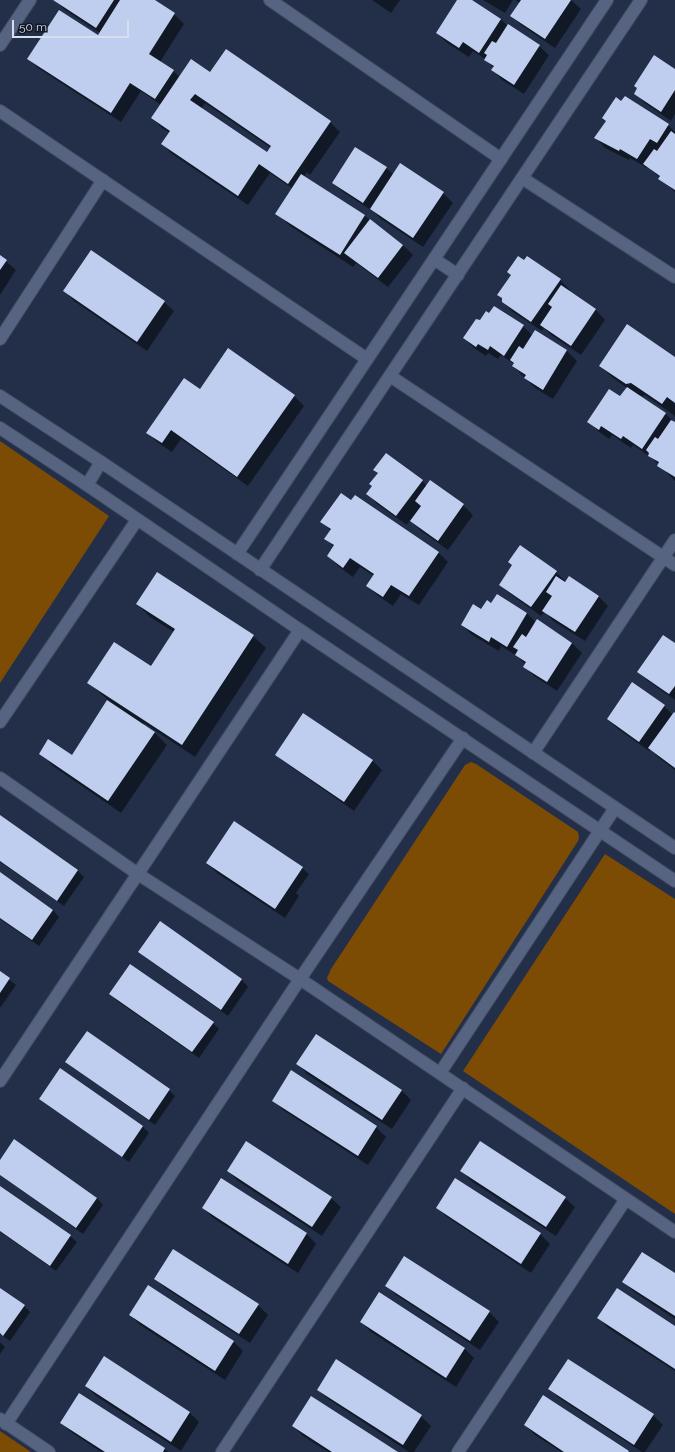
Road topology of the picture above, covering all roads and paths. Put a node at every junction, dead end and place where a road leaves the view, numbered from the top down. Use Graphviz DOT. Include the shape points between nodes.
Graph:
graph roads {
  1 [pos="30,0"];
  2 [pos="270,0"];
  3 [pos="607,0"];
  4 [pos="641,0"];
  5 [pos="0,45"];
  6 [pos="0,111"];
  7 [pos="501,159"];
  8 [pos="522,178"];
  9 [pos="103,180"];
  10 [pos="434,259"];
  11 [pos="458,275"];
  12 [pos="675,277"];
  13 [pos="0,339"];
  14 [pos="366,359"];
  15 [pos="390,376"];
  16 [pos="0,396"];
  17 [pos="0,428"];
  18 [pos="101,462"];
  19 [pos="87,485"];
  20 [pos="137,520"];
  21 [pos="675,540"];
  22 [pos="237,554"];
  23 [pos="663,558"];
  24 [pos="675,565"];
  25 [pos="260,570"];
  26 [pos="300,630"];
  27 [pos="0,722"];
  28 [pos="463,738"];
  29 [pos="533,753"];
  30 [pos="0,778"];
  31 [pos="615,808"];
  32 [pos="600,830"];
  33 [pos="675,848"];
  34 [pos="138,874"];
  35 [pos="675,880"];
  36 [pos="300,979"];
  37 [pos="440,1073"];
  38 [pos="0,1081"];
  39 [pos="463,1088"];
  40 [pos="626,1199"];
  41 [pos="675,1232"];
  42 [pos="3,1421"];
  43 [pos="49,1452"];
  44 [pos="222,1452"];
  45 [pos="458,1452"];
  1 -- 5 [label="street"];
  2 -- 7 [label="street"];
  3 -- 7 [label="street"];
  4 -- 8 [label="street"];
  6 -- 9 [label="street"];
  7 -- 10 [label="street"];
  8 -- 11 [label="street"];
  8 -- 12 [label="street"];
  9 -- 13 [label="street"];
  9 -- 14 [label="street"];
  10 -- 11 [label="street"];
  10 -- 14 [label="street"];
  11 -- 15 [label="street"];
  14 -- 22 [label="street"];
  15 -- 23 [label="street"];
  15 -- 25 [label="street"];
  16 -- 18 [label="street"];
  17 -- 19 [label="street"];
  18 -- 19 [label="street"];
  18 -- 22 [label="street"];
  19 -- 20 [label="street"];
  20 -- 26 [label="street"];
  20 -- 27 [label="street"];
  21 -- 23 [label="street"];
  22 -- 25 [label="street"];
  23 -- 24 [label="street"];
  23 -- 29 [label="street"];
  25 -- 29 [label="street"];
  26 -- 28 [label="street"];
  26 -- 34 [label="street"];
  28 -- 32 [label="street"];
  28 -- 36 [label="street"];
  29 -- 31 [label="street"];
  30 -- 34 [label="street"];
  31 -- 32 [label="street"];
  31 -- 33 [label="street"];
  32 -- 35 [label="street"];
  32 -- 37 [label="street"];
  34 -- 36 [label="street"];
  34 -- 38 [label="street"];
  36 -- 37 [label="street"];
  36 -- 42 [label="street"];
  37 -- 39 [label="street"];
  39 -- 40 [label="street"];
  39 -- 44 [label="street"];
  40 -- 41 [label="street"];
  40 -- 45 [label="street"];
  42 -- 43 [label="street"];
}
